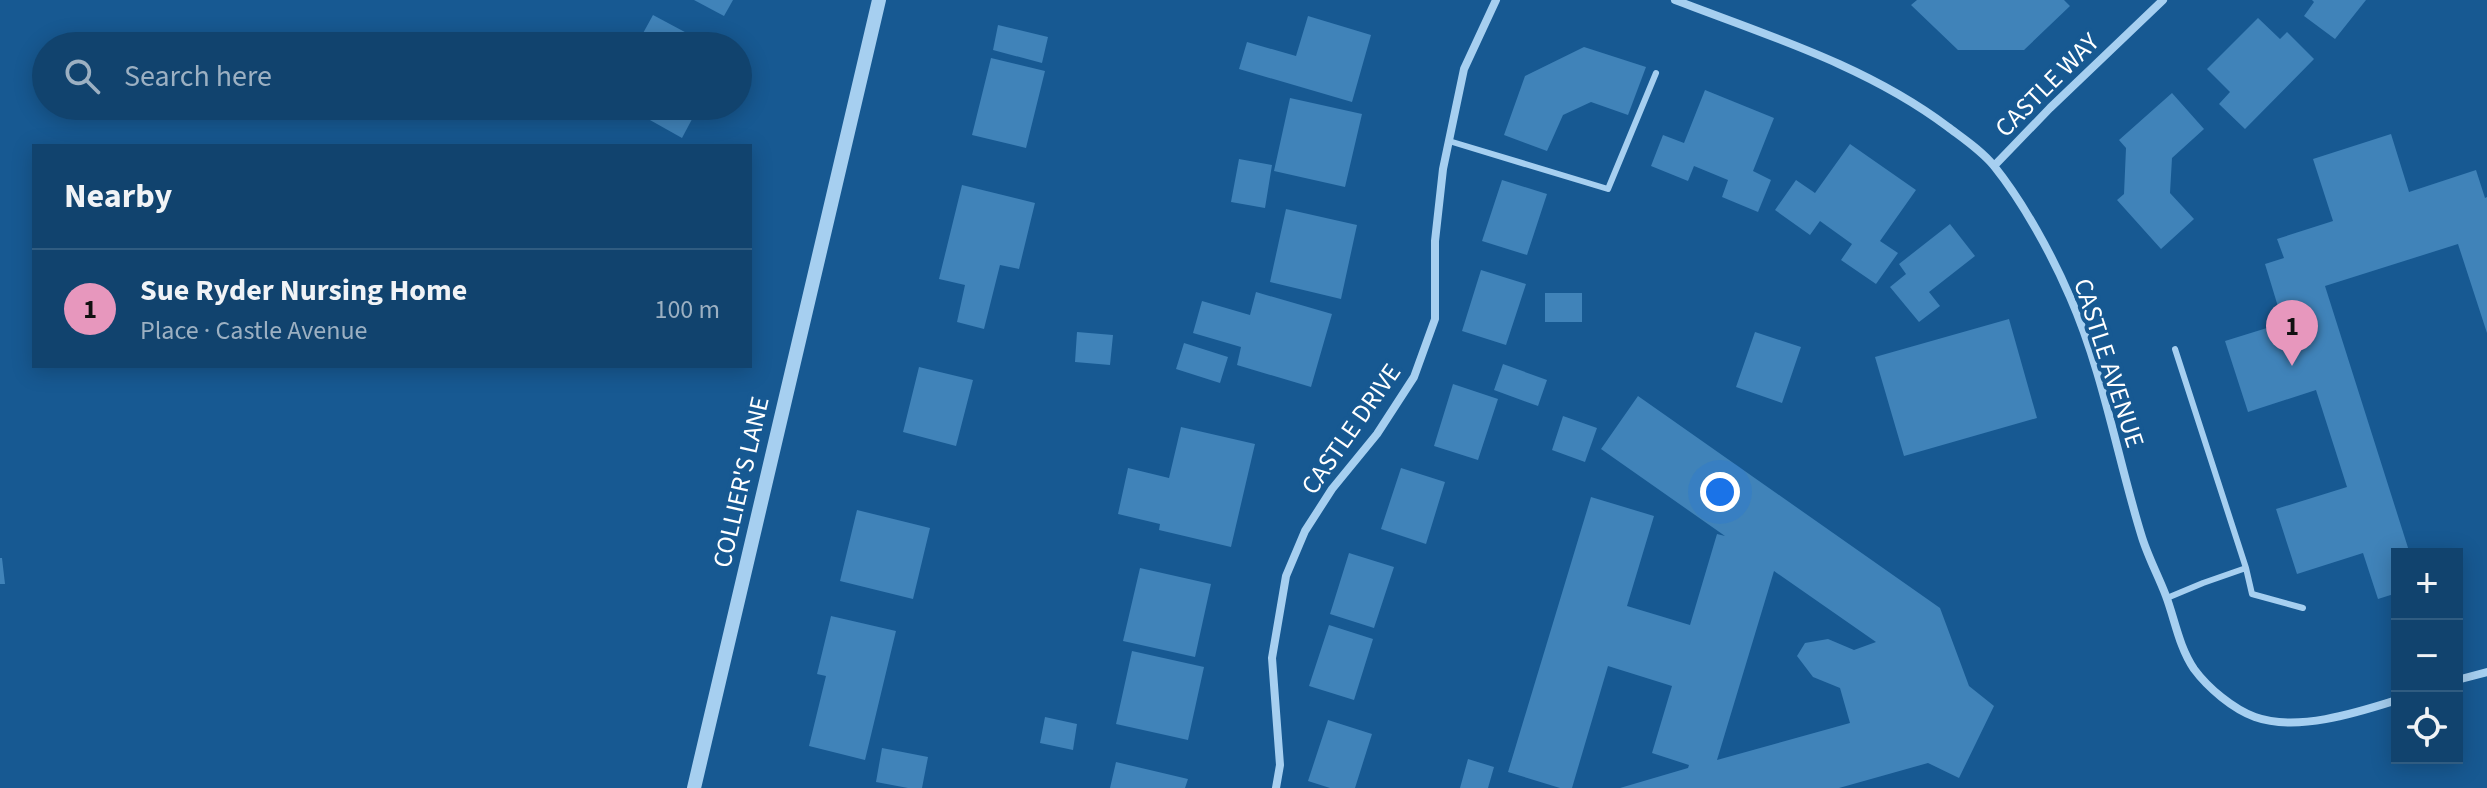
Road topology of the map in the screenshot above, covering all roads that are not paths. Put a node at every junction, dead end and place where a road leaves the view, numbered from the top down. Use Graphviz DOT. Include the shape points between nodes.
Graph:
graph roads {
  1 [pos="879,0"];
  2 [pos="1496,0"];
  3 [pos="1675,0"];
  4 [pos="2163,0"];
  5 [pos="1656,73"];
  6 [pos="1449,141"];
  7 [pos="1994,166"];
  8 [pos="2175,349"];
  9 [pos="2246,568"];
  10 [pos="2167,598"];
  11 [pos="2303,608"];
  12 [pos="2487,672"];
  13 [pos="2463,678"];
  14 [pos="2391,702"];
  15 [pos="694,788"];
  16 [pos="1276,788"];
  1 -- 15 [label="street, COLLIER'S LANE"];
  2 -- 6 [label="street, CASTLE DRIVE" via="1464,69"];
  3 -- 7 [label="street, CASTLE AVENUE" via="1870,79 1923,109"];
  4 -- 7 [label="street, CASTLE WAY"];
  5 -- 6 [label="lane" via="1608,189"];
  6 -- 16 [label="street, CASTLE DRIVE" via="1435,241 1435,319 1414,377 1332,489 1305,531 1286,576 1272,658 1280,765"];
  7 -- 10 [label="street, CASTLE AVENUE" via="2036,230 2070,297 2094,363 2142,538"];
  8 -- 9 [label="lane"];
  9 -- 10 [label="lane"];
  9 -- 11 [label="lane" via="2252,594"];
  10 -- 14 [label="street, CASTLE AVENUE" via="2194,669 2222,698 2255,717 2289,723"];
  12 -- 13 [label="street"];
}
